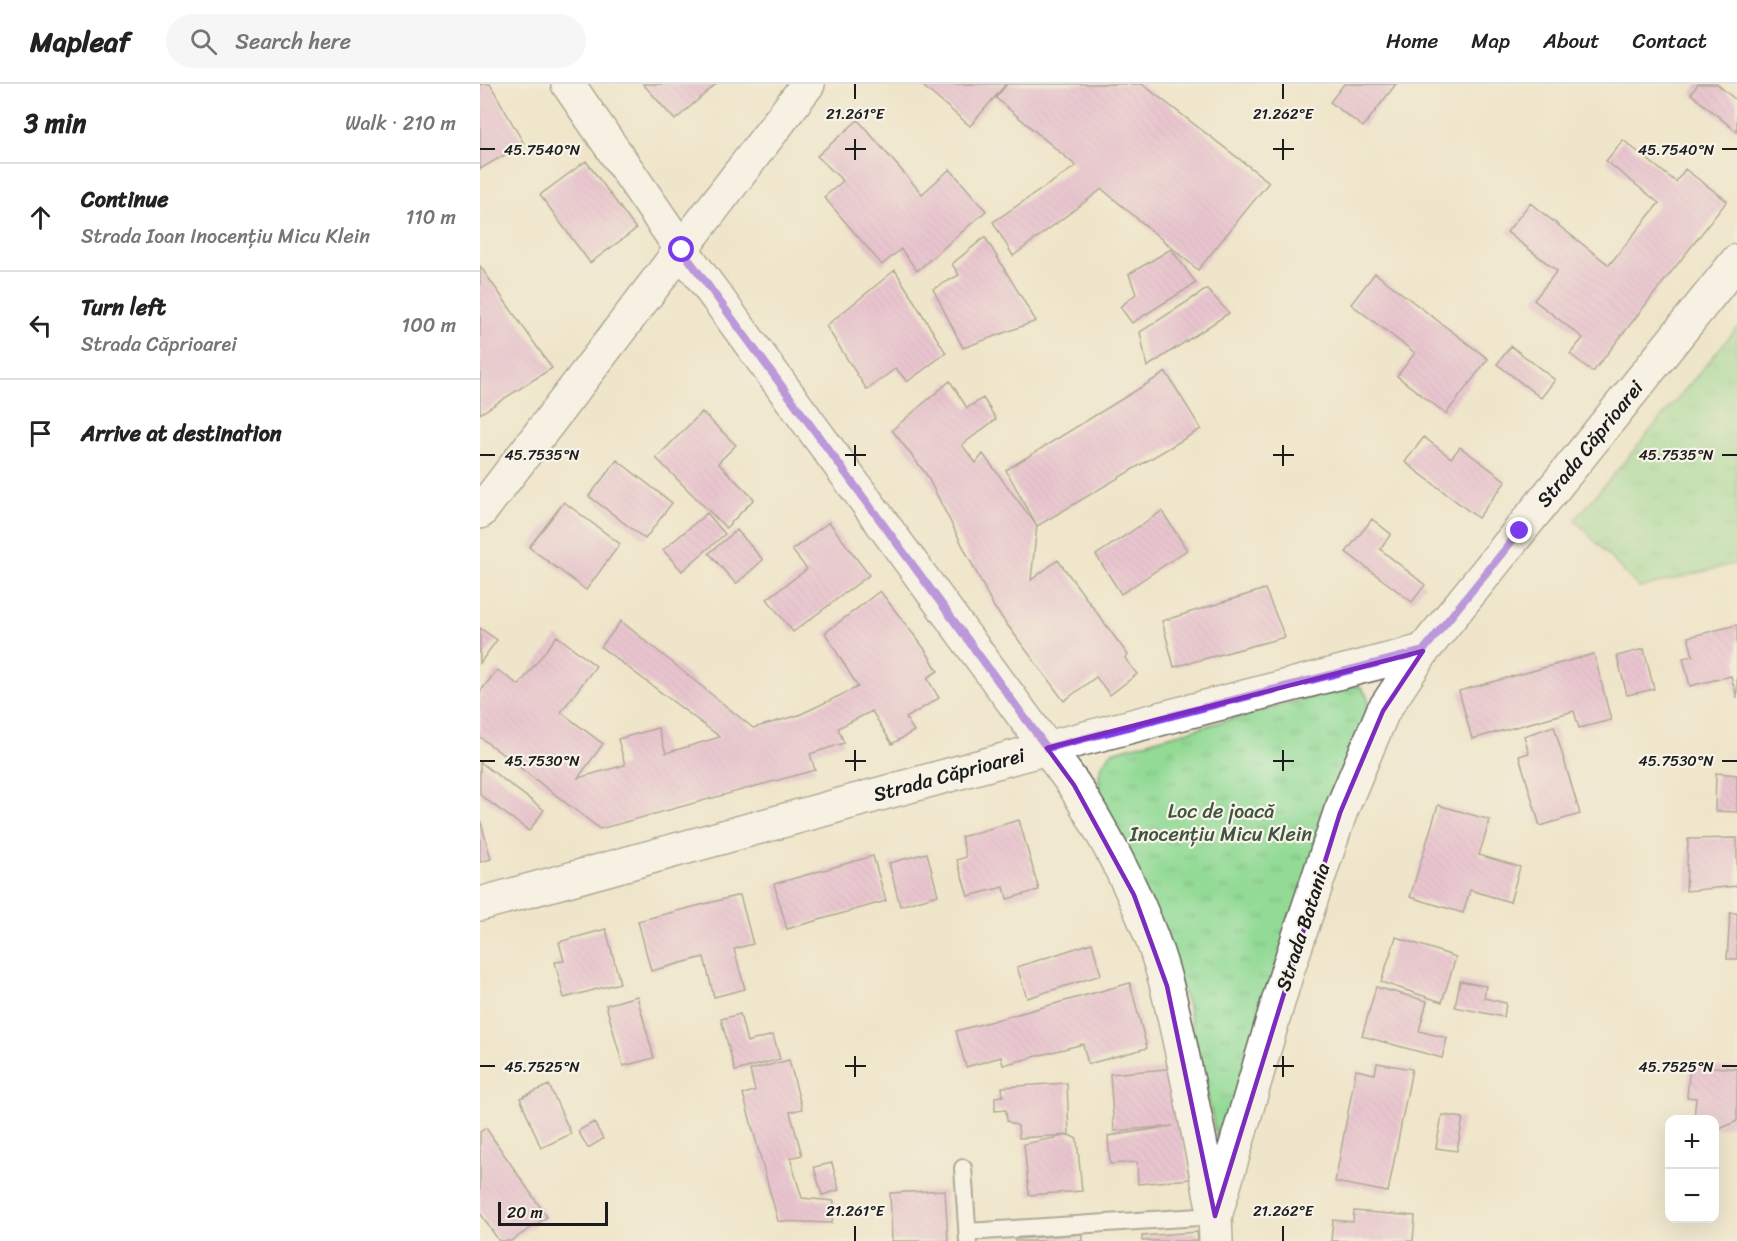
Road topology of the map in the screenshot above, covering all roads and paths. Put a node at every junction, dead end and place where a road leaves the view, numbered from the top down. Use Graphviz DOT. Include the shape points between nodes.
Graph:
graph roads {
  1 [pos="568,84"];
  2 [pos="808,84"];
  3 [pos="682,250"];
  4 [pos="1737,261"];
  5 [pos="480,512"];
  6 [pos="1423,651"];
  7 [pos="1047,748"];
  8 [pos="480,904"];
  9 [pos="963,1168"];
  10 [pos="1216,1228"];
  11 [pos="968,1237"];
  1 -- 3 [label="street"];
  2 -- 3 [label="street"];
  3 -- 5 [label="street"];
  3 -- 7 [label="street"];
  4 -- 6 [label="street, Strada Căprioarei"];
  6 -- 7 [label="street, Strada Căprioarei"];
  6 -- 10 [label="street, Strada Batania" via="1383,711 1340,813 1287,972"];
  7 -- 8 [label="street, Strada Căprioarei"];
  7 -- 10 [label="street" via="1095,820 1134,894 1167,986"];
  9 -- 11 [label="lane"];
  10 -- 11 [label="lane"];
}
